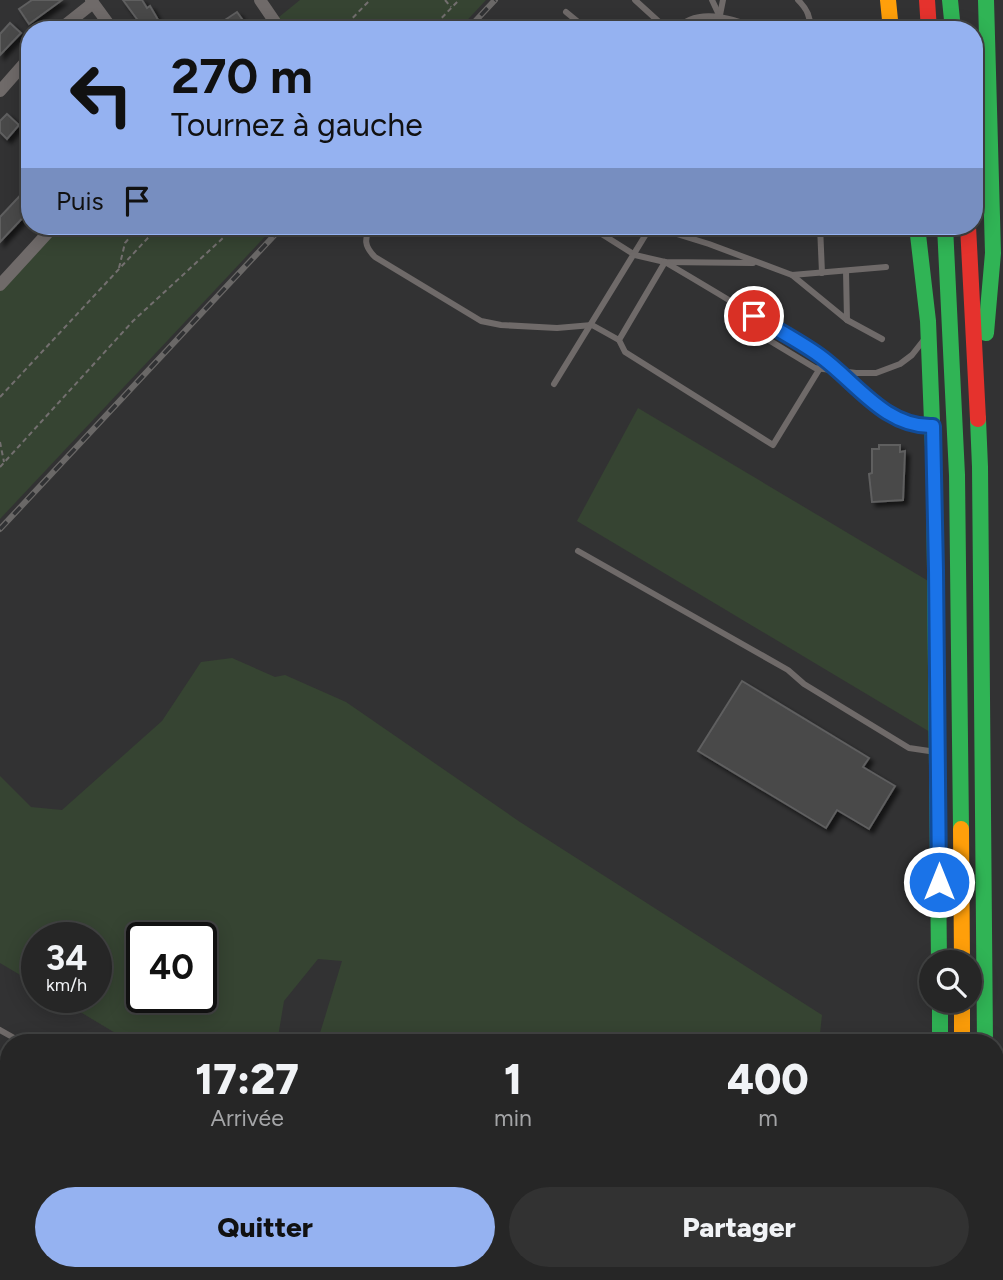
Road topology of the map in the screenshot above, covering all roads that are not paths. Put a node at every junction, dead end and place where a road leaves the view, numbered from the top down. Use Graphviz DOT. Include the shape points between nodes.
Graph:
graph roads {
  1 [pos="260,0"];
  2 [pos="635,0"];
  3 [pos="712,0"];
  4 [pos="723,0"];
  5 [pos="798,0"];
  6 [pos="888,0"];
  7 [pos="927,0"];
  8 [pos="950,0"];
  9 [pos="986,0"];
  10 [pos="92,1"];
  11 [pos="566,12"];
  12 [pos="711,17"];
  13 [pos="720,17"];
  14 [pos="734,20"];
  15 [pos="69,21"];
  16 [pos="106,21"];
  17 [pos="274,21"];
  18 [pos="577,21"];
  19 [pos="658,21"];
  20 [pos="687,21"];
  21 [pos="710,21"];
  22 [pos="810,21"];
  23 [pos="890,21"];
  24 [pos="928,21"];
  25 [pos="952,21"];
  26 [pos="21,67"];
  27 [pos="0,91"];
  28 [pos="46,235"];
  29 [pos="368,235"];
  30 [pos="603,235"];
  31 [pos="646,235"];
  32 [pos="680,235"];
  33 [pos="820,235"];
  34 [pos="918,235"];
  35 [pos="946,235"];
  36 [pos="968,235"];
  37 [pos="635,255"];
  38 [pos="665,262"];
  39 [pos="760,263"];
  40 [pos="886,267"];
  41 [pos="846,271"];
  42 [pos="822,272"];
  43 [pos="792,275"];
  44 [pos="0,285"];
  45 [pos="737,305"];
  46 [pos="848,320"];
  47 [pos="592,325"];
  48 [pos="928,334"];
  49 [pos="882,339"];
  50 [pos="619,340"];
  51 [pos="825,360"];
  52 [pos="820,369"];
  53 [pos="836,369"];
  54 [pos="554,384"];
  55 [pos="978,420"];
  56 [pos="933,426"];
  57 [pos="578,551"];
  58 [pos="938,752"];
  59 [pos="939,950"];
  60 [pos="961,950"];
  61 [pos="940,1013"];
  62 [pos="962,1013"];
  63 [pos="940,1034"];
  64 [pos="962,1034"];
  65 [pos="985,1034"];
  1 -- 17 [label="street"];
  2 -- 19 [label="lane"];
  3 -- 13 [label="lane"];
  4 -- 13 [label="lane"];
  5 -- 22 [label="lane"];
  6 -- 23 [label="main road"];
  7 -- 24 [label="main road"];
  8 -- 25 [label="main road"];
  9 -- 55 [label="main road" via="993,253"];
  10 -- 15 [label="street"];
  10 -- 16 [label="street"];
  11 -- 18 [label="lane"];
  12 -- 13 [label="lane"];
  12 -- 20 [label="lane"];
  12 -- 21 [label="lane"];
  13 -- 14 [label="lane"];
  26 -- 27 [label="street"];
  28 -- 44 [label="street"];
  29 -- 47 [label="lane" via="367,249 374,257 481,321 501,326"];
  30 -- 37 [label="lane"];
  31 -- 37 [label="lane"];
  32 -- 39 [label="lane"];
  33 -- 42 [label="lane"];
  34 -- 48 [label="main road"];
  35 -- 60 [label="main road" via="958,547"];
  36 -- 55 [label="main road"];
  37 -- 38 [label="lane"];
  37 -- 47 [label="lane"];
  38 -- 39 [label="lane"];
  38 -- 45 [label="lane"];
  38 -- 50 [label="lane"];
  39 -- 43 [label="lane"];
  40 -- 41 [label="lane"];
  41 -- 42 [label="lane"];
  41 -- 46 [label="lane"];
  42 -- 43 [label="lane"];
  43 -- 46 [label="lane"];
  45 -- 51 [label="lane"];
  45 -- 52 [label="lane" via="747,327"];
  46 -- 49 [label="lane"];
  47 -- 50 [label="lane"];
  47 -- 54 [label="lane"];
  48 -- 53 [label="lane" via="912,355 892,368 866,373"];
  48 -- 56 [label="main road"];
  50 -- 52 [label="lane" via="628,356 773,445"];
  51 -- 52 [label="lane"];
  51 -- 53 [label="lane"];
  52 -- 53 [label="lane"];
  53 -- 56 [label="lane" via="871,402 903,421"];
  55 -- 65 [label="main road"];
  56 -- 58 [label="main road"];
  57 -- 58 [label="lane" via="776,663 909,748"];
  58 -- 59 [label="main road"];
  61 -- 63 [label="main road"];
  62 -- 64 [label="main road"];
}
